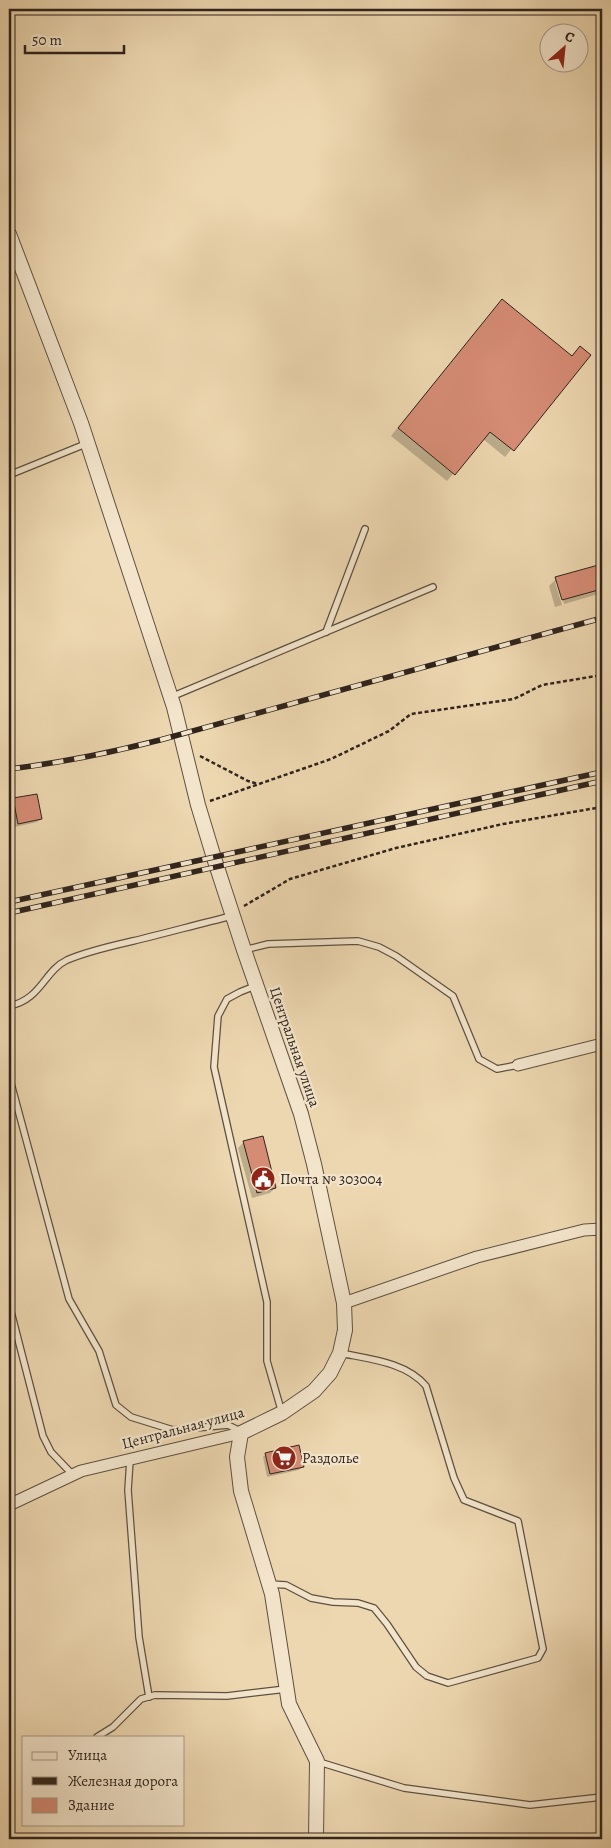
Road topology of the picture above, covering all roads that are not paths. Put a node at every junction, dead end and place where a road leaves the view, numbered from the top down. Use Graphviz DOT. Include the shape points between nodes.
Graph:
graph roads {
  1 [pos="9,234"];
  2 [pos="88,443"];
  3 [pos="9,474"];
  4 [pos="365,529"];
  5 [pos="433,587"];
  6 [pos="326,632"];
  7 [pos="170,697"];
  8 [pos="232,914"];
  9 [pos="244,950"];
  10 [pos="256,986"];
  11 [pos="9,1006"];
  12 [pos="602,1044"];
  13 [pos="518,1065"];
  14 [pos="9,1076"];
  15 [pos="602,1230"];
  16 [pos="344,1303"];
  17 [pos="9,1304"];
  18 [pos="340,1353"];
  19 [pos="282,1413"];
  20 [pos="241,1433"];
  21 [pos="130,1460"];
  22 [pos="73,1475"];
  23 [pos="9,1505"];
  24 [pos="269,1584"];
  25 [pos="286,1689"];
  26 [pos="150,1697"];
  27 [pos="99,1736"];
  28 [pos="317,1762"];
  29 [pos="602,1797"];
  30 [pos="316,1839"];
  1 -- 2 [label="street, Центральная улица"];
  2 -- 3 [label="lane"];
  2 -- 7 [label="street, Центральная улица"];
  4 -- 6 [label="lane"];
  5 -- 6 [label="lane"];
  6 -- 7 [label="lane"];
  7 -- 8 [label="street, Центральная улица" via="198,805"];
  8 -- 9 [label="street, Центральная улица"];
  8 -- 11 [label="lane" via="65,961 36,993 18,1005"];
  9 -- 10 [label="street, Центральная улица"];
  9 -- 13 [label="lane" via="268,944 358,941 379,947 453,996 479,1059 497,1069"];
  10 -- 16 [label="street, Центральная улица" via="301,1114"];
  10 -- 19 [label="lane" via="227,999 218,1016 214,1067 267,1302 267,1361"];
  12 -- 13 [label="street"];
  14 -- 20 [label="lane" via="70,1299 99,1350 116,1405 131,1417 173,1430 228,1426"];
  15 -- 16 [label="street" via="584,1230 477,1256"];
  16 -- 18 [label="street, Центральная улица" via="345,1330"];
  17 -- 22 [label="lane" via="43,1436 51,1452"];
  18 -- 19 [label="street, Центральная улица" via="330,1373 314,1391"];
  18 -- 24 [label="lane" via="399,1367 419,1378 426,1386 454,1478 464,1500 518,1521 543,1649 538,1658 448,1683 427,1676 416,1667 374,1608 311,1598 286,1585"];
  19 -- 20 [label="street, Центральная улица"];
  20 -- 21 [label="street, Центральная улица"];
  20 -- 24 [label="street" via="237,1457 240,1491"];
  21 -- 22 [label="street, Центральная улица"];
  21 -- 26 [label="lane" via="128,1490 139,1637"];
  22 -- 23 [label="street, Центральная улица"];
  24 -- 25 [label="street"];
  25 -- 26 [label="lane" via="227,1696"];
  25 -- 28 [label="street" via="289,1704"];
  26 -- 27 [label="lane"];
  28 -- 29 [label="lane" via="404,1788 530,1805"];
  28 -- 30 [label="street"];
}
